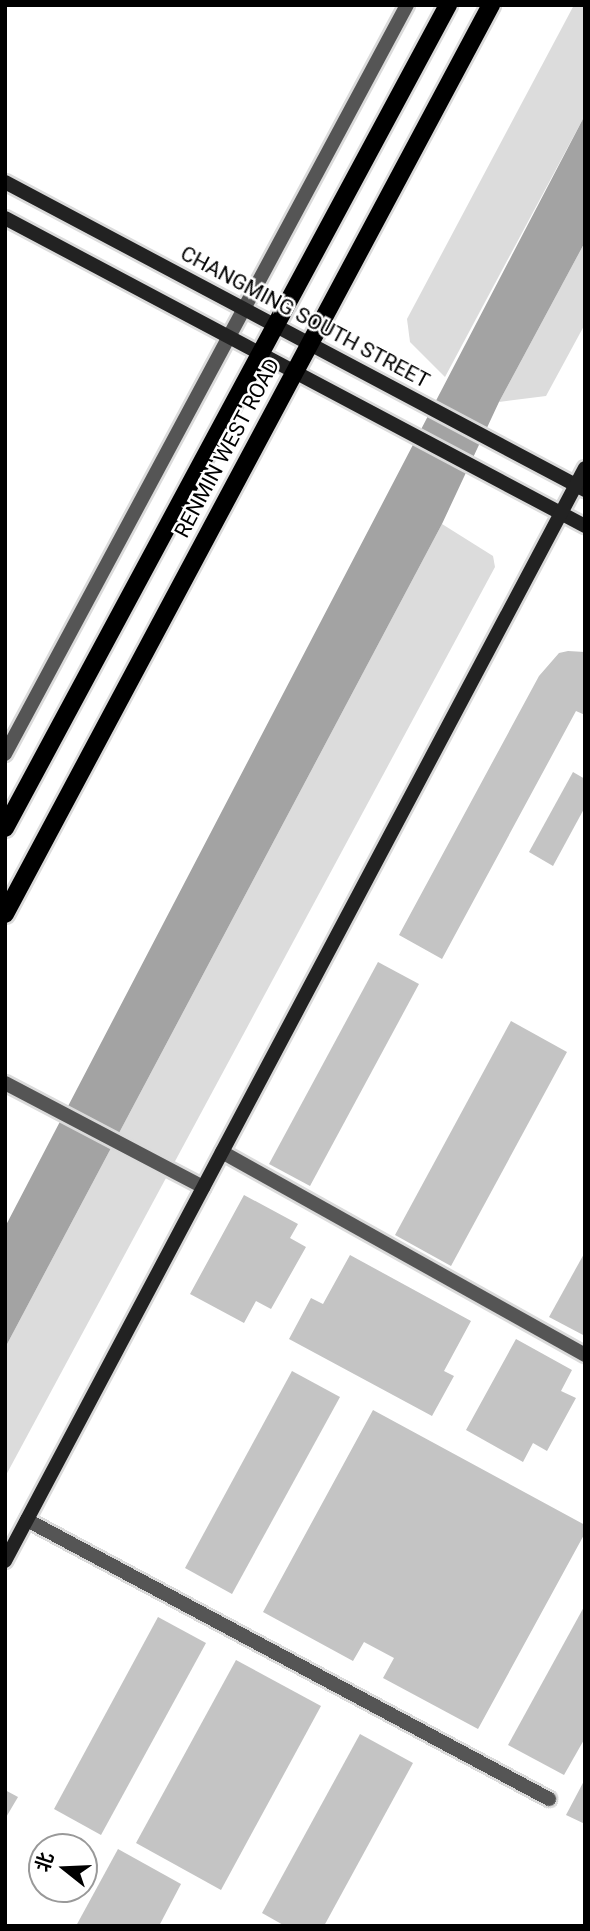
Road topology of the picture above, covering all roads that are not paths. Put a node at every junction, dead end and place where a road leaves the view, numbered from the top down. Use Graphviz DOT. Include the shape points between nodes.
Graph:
graph roads {
  1 [pos="407,5"];
  2 [pos="448,5"];
  3 [pos="491,5"];
  4 [pos="5,182"];
  5 [pos="5,218"];
  6 [pos="244,309"];
  7 [pos="276,326"];
  8 [pos="228,336"];
  9 [pos="309,344"];
  10 [pos="261,353"];
  11 [pos="295,371"];
  12 [pos="585,468"];
  13 [pos="580,488"];
  14 [pos="561,513"];
  15 [pos="585,526"];
  16 [pos="5,754"];
  17 [pos="5,828"];
  18 [pos="5,914"];
  19 [pos="5,1083"];
  20 [pos="222,1152"];
  21 [pos="203,1187"];
  22 [pos="585,1355"];
  23 [pos="27,1520"];
  24 [pos="5,1561"];
  25 [pos="549,1799"];
  1 -- 6 [label="street"];
  2 -- 7 [label="main road, RENMIN WEST ROAD"];
  3 -- 9 [label="main road, RENMIN WEST ROAD"];
  4 -- 6 [label="main road, CHANGMING SOUTH STREET"];
  5 -- 8 [label="main road"];
  6 -- 7 [label="main road, CHANGMING SOUTH STREET"];
  6 -- 8 [label="street"];
  7 -- 9 [label="main road, CHANGMING SOUTH STREET"];
  7 -- 10 [label="main road, RENMIN WEST ROAD"];
  8 -- 10 [label="main road"];
  8 -- 16 [label="street"];
  9 -- 11 [label="main road, RENMIN WEST ROAD"];
  9 -- 13 [label="main road, CHANGMING SOUTH STREET"];
  10 -- 11 [label="main road"];
  10 -- 17 [label="main road, RENMIN WEST ROAD"];
  11 -- 14 [label="main road"];
  11 -- 18 [label="main road, RENMIN WEST ROAD"];
  12 -- 13 [label="main road"];
  13 -- 14 [label="main road"];
  14 -- 15 [label="main road"];
  14 -- 20 [label="main road"];
  19 -- 21 [label="street"];
  20 -- 21 [label="main road"];
  20 -- 22 [label="street"];
  21 -- 23 [label="main road"];
  23 -- 24 [label="main road"];
  23 -- 25 [label="street"];
}
